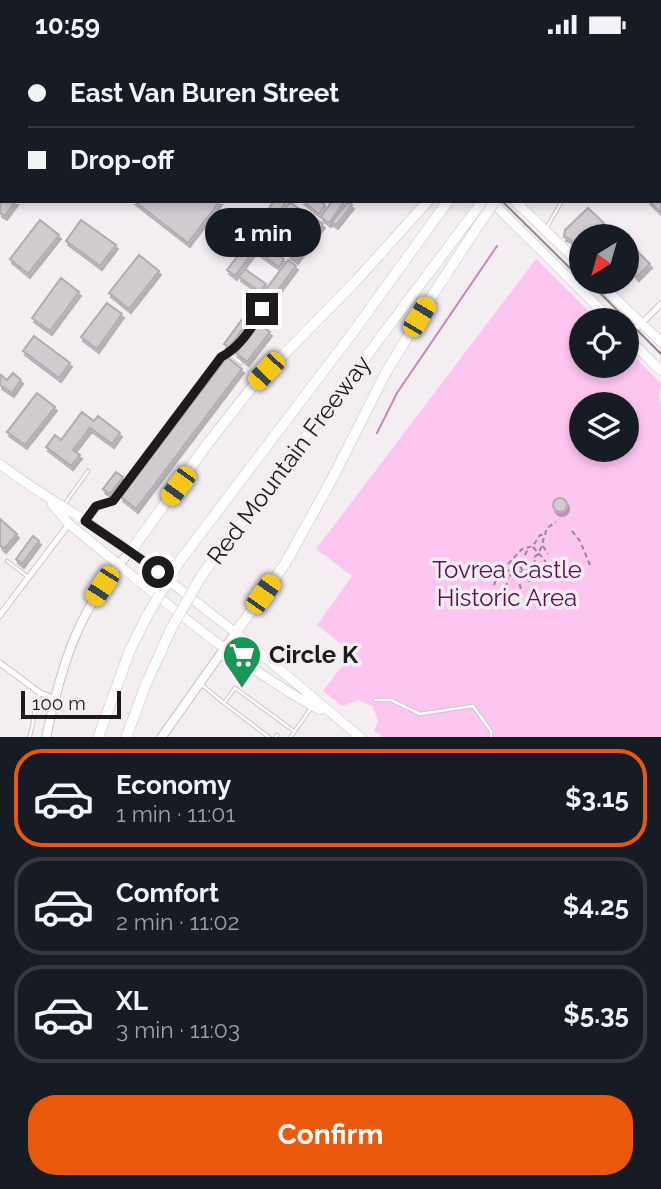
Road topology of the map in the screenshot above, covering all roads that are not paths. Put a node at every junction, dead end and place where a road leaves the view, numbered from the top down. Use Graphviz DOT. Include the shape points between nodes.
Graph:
graph roads {
  1 [pos="426,203"];
  2 [pos="446,203"];
  3 [pos="482,203"];
  4 [pos="491,203"];
  5 [pos="495,203"];
  6 [pos="517,203"];
  7 [pos="561,203"];
  8 [pos="471,226"];
  9 [pos="545,230"];
  10 [pos="569,253"];
  11 [pos="611,294"];
  12 [pos="661,304"];
  13 [pos="599,308"];
  14 [pos="262,309"];
  15 [pos="642,323"];
  16 [pos="639,326"];
  17 [pos="661,342"];
  18 [pos="639,349"];
  19 [pos="230,354"];
  20 [pos="242,363"];
  21 [pos="661,371"];
  22 [pos="0,464"];
  23 [pos="88,471"];
  24 [pos="47,498"];
  25 [pos="62,507"];
  26 [pos="85,521"];
  27 [pos="69,524"];
  28 [pos="131,551"];
  29 [pos="7,561"];
  30 [pos="118,564"];
  31 [pos="28,577"];
  32 [pos="0,615"];
  33 [pos="236,632"];
  34 [pos="225,647"];
  35 [pos="0,663"];
  36 [pos="199,683"];
  37 [pos="40,693"];
  38 [pos="243,694"];
  39 [pos="54,698"];
  40 [pos="240,698"];
  41 [pos="250,699"];
  42 [pos="375,700"];
  43 [pos="224,703"];
  44 [pos="247,703"];
  45 [pos="236,704"];
  46 [pos="257,704"];
  47 [pos="313,706"];
  48 [pos="232,709"];
  49 [pos="243,709"];
  50 [pos="254,709"];
  51 [pos="265,710"];
  52 [pos="240,714"];
  53 [pos="250,715"];
  54 [pos="261,715"];
  55 [pos="271,715"];
  56 [pos="334,717"];
  57 [pos="246,719"];
  58 [pos="277,719"];
  59 [pos="268,720"];
  60 [pos="257,721"];
  61 [pos="274,724"];
  62 [pos="285,724"];
  63 [pos="254,725"];
  64 [pos="263,725"];
  65 [pos="260,730"];
  66 [pos="269,730"];
  67 [pos="281,730"];
  68 [pos="294,731"];
  69 [pos="266,734"];
  70 [pos="29,737"];
  71 [pos="46,737"];
  72 [pos="98,737"];
  73 [pos="126,737"];
  74 [pos="162,737"];
  75 [pos="270,737"];
  76 [pos="290,737"];
  77 [pos="361,737"];
  78 [pos="491,737"];
  1 -- 28 [label="highway" via="253,386"];
  2 -- 72 [label="highway, Red Mountain Freeway, bridge" via="179,562 130,650"];
  3 -- 8 [label="highway, Red Mountain Freeway"];
  4 -- 8 [label="highway, bridge"];
  5 -- 13 [label="main road"];
  6 -- 9 [label="main road"];
  7 -- 9 [label="lane"];
  8 -- 33 [label="highway" via="384,376 285,564"];
  8 -- 73 [label="highway, Red Mountain Freeway, bridge" via="202,575 172,627"];
  9 -- 10 [label="main road"];
  11 -- 15 [label="main road"];
  12 -- 15 [label="street"];
  14 -- 19 [label="lane"];
  15 -- 16 [label="street"];
  15 -- 17 [label="main road"];
  18 -- 21 [label="main road"];
  19 -- 20 [label="lane"];
  19 -- 26 [label="lane" via="221,357 113,501 96,506"];
  22 -- 24 [label="main road"];
  23 -- 25 [label="lane"];
  24 -- 25 [label="main road"];
  24 -- 27 [label="main road"];
  25 -- 26 [label="main road"];
  26 -- 28 [label="main road"];
  27 -- 30 [label="main road"];
  27 -- 31 [label="street"];
  28 -- 30 [label="main road"];
  28 -- 33 [label="main road"];
  29 -- 31 [label="lane"];
  30 -- 34 [label="main road"];
  30 -- 39 [label="main road" via="79,625"];
  31 -- 32 [label="street"];
  33 -- 34 [label="main road"];
  33 -- 56 [label="main road"];
  34 -- 36 [label="main road"];
  34 -- 47 [label="main road"];
  35 -- 37 [label="street"];
  36 -- 43 [label="lane"];
  36 -- 74 [label="main road"];
  37 -- 39 [label="street"];
  37 -- 70 [label="lane"];
  38 -- 40 [label="lane"];
  38 -- 41 [label="lane"];
  38 -- 43 [label="lane" via="235,688"];
  39 -- 71 [label="main road"];
  41 -- 44 [label="lane"];
  41 -- 46 [label="lane"];
  42 -- 78 [label="lane" via="391,701 420,714 473,706"];
  43 -- 48 [label="lane"];
  45 -- 48 [label="lane"];
  46 -- 50 [label="lane"];
  46 -- 51 [label="lane"];
  47 -- 56 [label="main road"];
  47 -- 68 [label="lane"];
  48 -- 52 [label="lane"];
  49 -- 52 [label="lane"];
  51 -- 54 [label="lane"];
  51 -- 55 [label="lane"];
  52 -- 57 [label="lane"];
  53 -- 57 [label="lane"];
  55 -- 58 [label="lane"];
  55 -- 59 [label="lane"];
  56 -- 77 [label="main road"];
  57 -- 63 [label="lane"];
  58 -- 61 [label="lane"];
  58 -- 62 [label="lane"];
  60 -- 63 [label="lane"];
  62 -- 67 [label="lane"];
  62 -- 68 [label="lane"];
  63 -- 65 [label="lane"];
  64 -- 65 [label="lane"];
  65 -- 69 [label="lane"];
  66 -- 69 [label="lane"];
  68 -- 76 [label="lane"];
  69 -- 75 [label="lane"];
}
